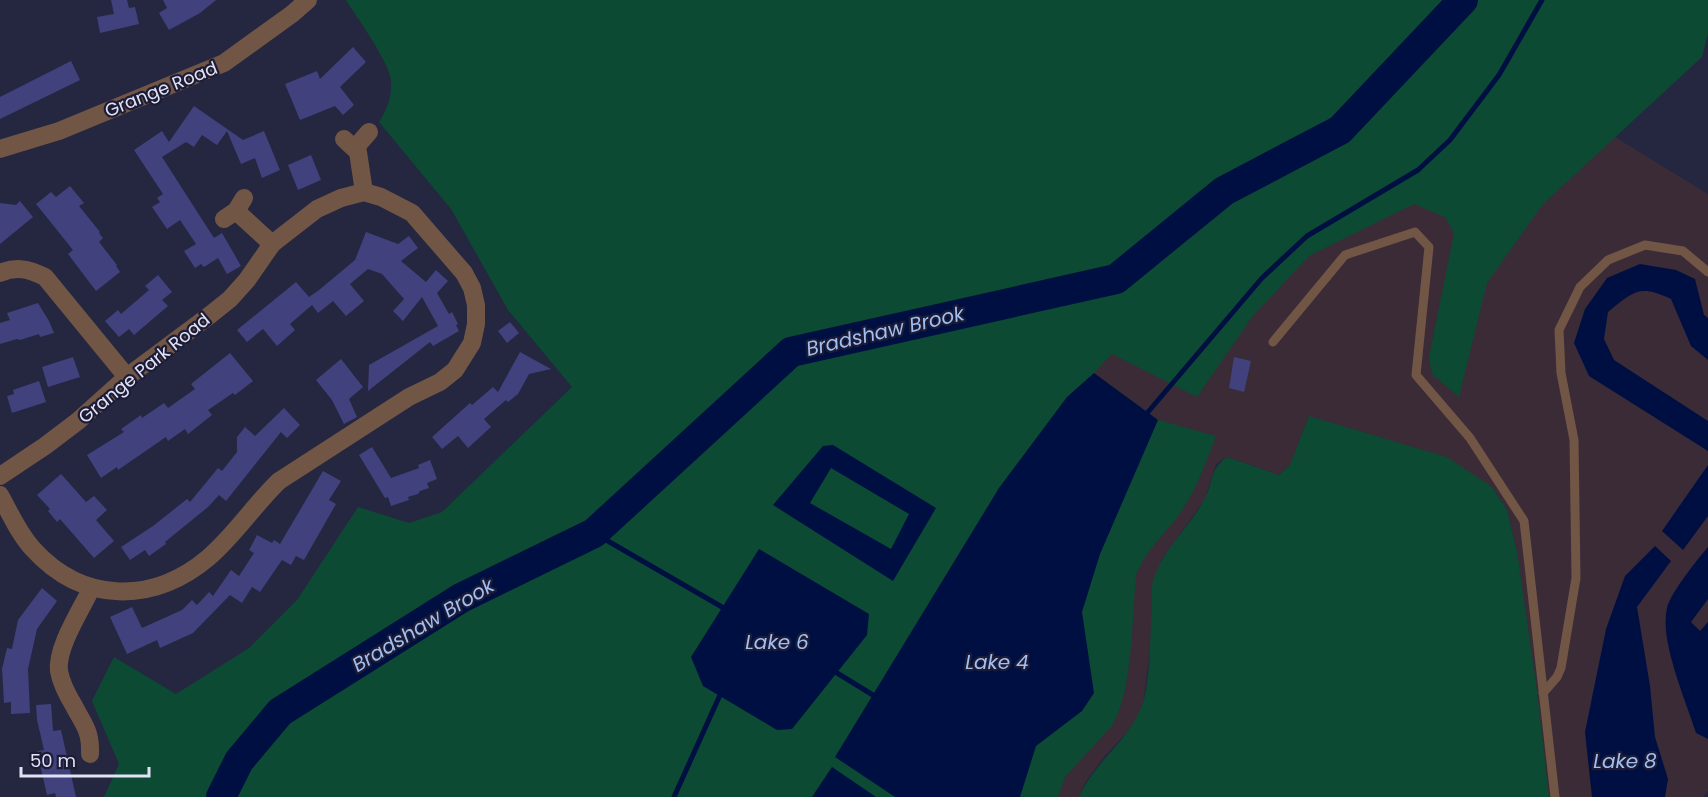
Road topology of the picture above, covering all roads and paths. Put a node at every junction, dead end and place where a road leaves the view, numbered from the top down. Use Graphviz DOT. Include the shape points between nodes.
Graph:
graph roads {
  1 [pos="308,0"];
  2 [pos="369,132"];
  3 [pos="0,149"];
  4 [pos="364,192"];
  5 [pos="235,209"];
  6 [pos="272,244"];
  7 [pos="1708,272"];
  8 [pos="0,273"];
  9 [pos="1273,342"];
  10 [pos="127,378"];
  11 [pos="0,476"];
  12 [pos="0,495"];
  13 [pos="92,589"];
  14 [pos="1543,693"];
  15 [pos="90,754"];
  16 [pos="1555,797"];
  1 -- 3 [label="street, Grange Road" via="224,63 59,131"];
  2 -- 4 [label="street" via="350,144 361,164"];
  4 -- 6 [label="street, Grange Park Road" via="317,208"];
  4 -- 13 [label="street" via="412,213 464,273 472,288 476,324 472,343 455,370 279,481 227,540 173,581 137,591"];
  5 -- 6 [label="street"];
  6 -- 10 [label="street, Grange Park Road" via="230,299"];
  7 -- 14 [label="lane" via="1683,251 1645,245 1608,260 1580,287 1559,330 1561,373 1574,440 1575,578 1561,668"];
  8 -- 10 [label="street" via="19,268 45,277"];
  9 -- 14 [label="lane" via="1346,255 1415,232 1429,247 1416,375 1470,438 1524,521"];
  10 -- 11 [label="street, Grange Park Road" via="70,427"];
  12 -- 13 [label="street" via="31,548 54,568"];
  13 -- 15 [label="street" via="65,642 59,671 73,705 96,731"];
  14 -- 16 [label="lane"];
}
